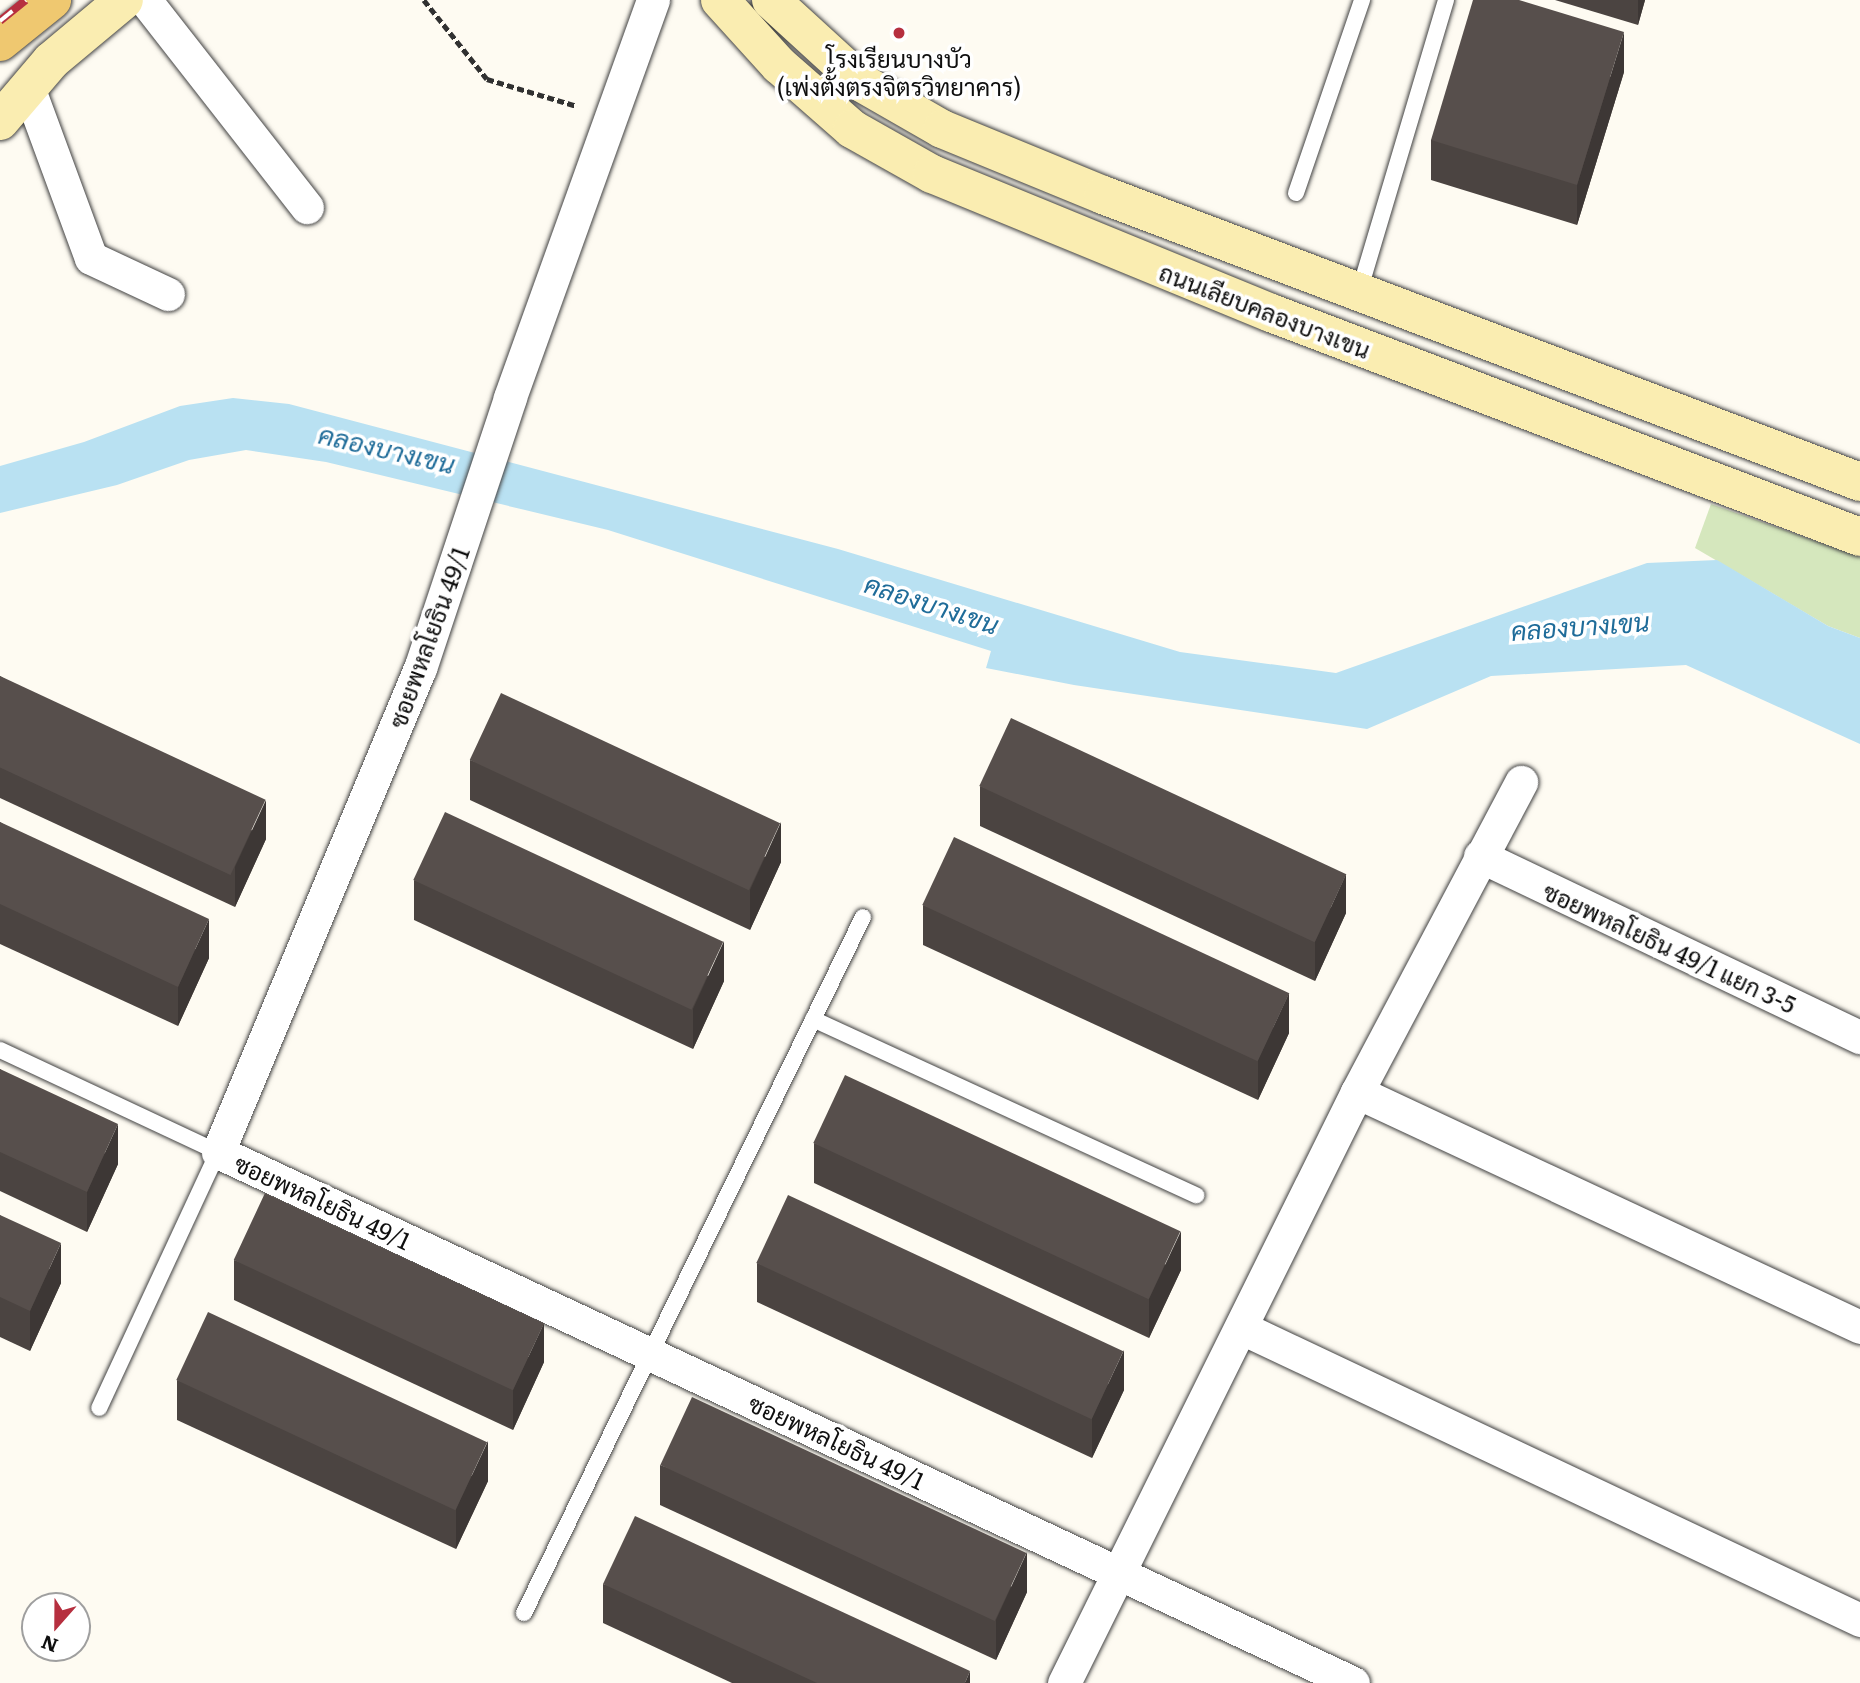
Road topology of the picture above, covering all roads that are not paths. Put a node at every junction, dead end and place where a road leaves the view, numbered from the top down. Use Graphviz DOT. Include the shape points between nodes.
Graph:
graph roads {
  1 [pos="52,0"];
  2 [pos="124,0"];
  3 [pos="145,0"];
  4 [pos="653,0"];
  5 [pos="720,0"];
  6 [pos="771,0"];
  7 [pos="1362,0"];
  8 [pos="1446,0"];
  9 [pos="0,42"];
  10 [pos="28,87"];
  11 [pos="0,121"];
  12 [pos="1296,193"];
  13 [pos="307,207"];
  14 [pos="1359,292"];
  15 [pos="168,294"];
  16 [pos="1860,482"];
  17 [pos="1860,537"];
  18 [pos="1521,782"];
  19 [pos="1480,856"];
  20 [pos="863,917"];
  21 [pos="813,1018"];
  22 [pos="1860,1037"];
  23 [pos="0,1050"];
  24 [pos="1357,1092"];
  25 [pos="218,1152"];
  26 [pos="1196,1195"];
  27 [pos="1860,1327"];
  28 [pos="1242,1328"];
  29 [pos="650,1354"];
  30 [pos="99,1408"];
  31 [pos="1120,1573"];
  32 [pos="524,1613"];
  33 [pos="1860,1620"];
  34 [pos="1064,1683"];
  35 [pos="1353,1683"];
  1 -- 9 [label="main road"];
  2 -- 10 [label="main road" via="51,61"];
  3 -- 13 [label="street"];
  4 -- 25 [label="street, ซอยพหลโยธิน 49/1" via="510,398 420,668"];
  5 -- 17 [label="main road, ถนนเลียบคลองบางเขน" via="779,65 852,129 932,174 1270,313"];
  6 -- 14 [label="main road, ถนนเลียบคลองบางเขน" via="862,83 942,129"];
  7 -- 12 [label="lane"];
  8 -- 14 [label="lane"];
  10 -- 11 [label="main road"];
  10 -- 15 [label="street" via="91,258"];
  14 -- 16 [label="main road, ถนนเลียบคลองบางเขน"];
  18 -- 19 [label="street"];
  19 -- 22 [label="street, ซอยพหลโยธิน 49/1 แยก 3-5"];
  19 -- 24 [label="street"];
  20 -- 21 [label="lane"];
  21 -- 26 [label="lane"];
  21 -- 29 [label="lane"];
  23 -- 25 [label="lane"];
  24 -- 27 [label="street"];
  24 -- 28 [label="street"];
  25 -- 29 [label="street, ซอยพหลโยธิน 49/1"];
  25 -- 30 [label="lane"];
  28 -- 31 [label="street"];
  28 -- 33 [label="street"];
  29 -- 31 [label="street, ซอยพหลโยธิน 49/1"];
  29 -- 32 [label="lane"];
  31 -- 34 [label="street"];
  31 -- 35 [label="street, ซอยพหลโยธิน 49/1"];
}
